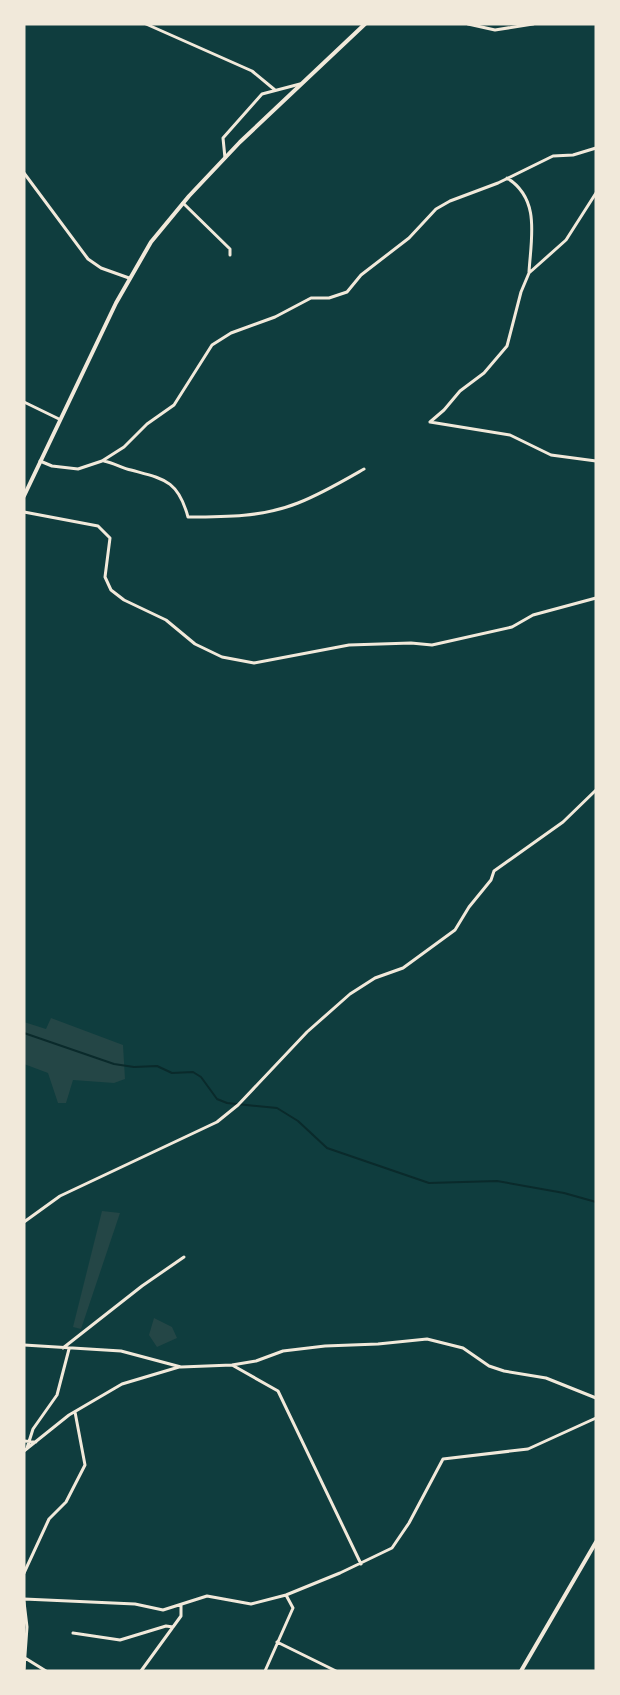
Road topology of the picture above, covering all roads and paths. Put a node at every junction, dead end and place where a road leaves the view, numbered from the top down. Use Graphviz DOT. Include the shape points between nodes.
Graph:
graph roads {
  1 [pos="146,24"];
  2 [pos="365,24"];
  3 [pos="468,24"];
  4 [pos="533,24"];
  5 [pos="300,84"];
  6 [pos="275,90"];
  7 [pos="596,148"];
  8 [pos="225,158"];
  9 [pos="24,173"];
  10 [pos="507,178"];
  11 [pos="596,193"];
  12 [pos="183,203"];
  13 [pos="230,255"];
  14 [pos="529,273"];
  15 [pos="129,278"];
  16 [pos="24,402"];
  17 [pos="58,419"];
  18 [pos="40,461"];
  19 [pos="102,461"];
  20 [pos="596,461"];
  21 [pos="364,469"];
  22 [pos="24,496"];
  23 [pos="24,512"];
  24 [pos="596,598"];
  25 [pos="596,790"];
  26 [pos="24,1222"];
  27 [pos="184,1257"];
  28 [pos="24,1345"];
  29 [pos="62,1349"];
  30 [pos="69,1349"];
  31 [pos="232,1365"];
  32 [pos="181,1367"];
  33 [pos="596,1398"];
  34 [pos="75,1412"];
  35 [pos="596,1418"];
  36 [pos="26,1441"];
  37 [pos="38,1442"];
  38 [pos="25,1450"];
  39 [pos="596,1542"];
  40 [pos="361,1564"];
  41 [pos="24,1573"];
  42 [pos="286,1595"];
  43 [pos="24,1600"];
  44 [pos="182,1604"];
  45 [pos="173,1627"];
  46 [pos="73,1634"];
  47 [pos="277,1642"];
  48 [pos="24,1655"];
  49 [pos="24,1669"];
  50 [pos="46,1671"];
  51 [pos="141,1671"];
  52 [pos="265,1671"];
  53 [pos="336,1671"];
  54 [pos="521,1671"];
  1 -- 6 [label="street" via="252,71"];
  2 -- 5 [label="street"];
  3 -- 4 [label="street" via="495,30"];
  5 -- 6 [label="street"];
  5 -- 8 [label="street"];
  6 -- 8 [label="street" via="262,94 223,138"];
  7 -- 10 [label="street" via="553,156"];
  8 -- 12 [label="street"];
  9 -- 15 [label="street" via="88,259 100,268"];
  10 -- 14 [label="street" via="524,192 533,214"];
  10 -- 19 [label="street" via="436,209 347,292 311,298 212,345 174,405"];
  11 -- 14 [label="street" via="566,240"];
  12 -- 13 [label="street" via="230,249"];
  12 -- 15 [label="street" via="151,242"];
  14 -- 20 [label="street" via="507,346 484,373 430,422 510,435 551,455"];
  15 -- 17 [label="street"];
  16 -- 17 [label="street"];
  17 -- 18 [label="street"];
  18 -- 19 [label="street" via="78,469"];
  18 -- 22 [label="street"];
  19 -- 21 [label="street" via="167,481 177,492 188,517 226,517 282,508"];
  23 -- 24 [label="street" via="98,526 110,538 105,577 111,590 166,620 195,644 222,657 254,663 349,645 432,645 512,627 533,615"];
  25 -- 26 [label="street" via="563,822 494,872 455,930 403,968 375,978 341,1001 224,1116 60,1196"];
  27 -- 29 [label="street"];
  28 -- 29 [label="street"];
  29 -- 30 [label="street"];
  30 -- 32 [label="street" via="120,1351"];
  30 -- 36 [label="street" via="57,1395"];
  31 -- 32 [label="street"];
  31 -- 33 [label="street" via="283,1351 427,1338 463,1348 489,1366 546,1378"];
  31 -- 40 [label="street" via="278,1391"];
  32 -- 34 [label="street" via="122,1384"];
  34 -- 37 [label="street"];
  34 -- 41 [label="street" via="85,1465 66,1502 49,1519"];
  35 -- 40 [label="street" via="528,1449 443,1459 392,1548"];
  36 -- 37 [label="street"];
  36 -- 38 [label="street"];
  37 -- 38 [label="street"];
  39 -- 54 [label="street"];
  40 -- 42 [label="street"];
  42 -- 44 [label="street" via="251,1604 207,1596"];
  42 -- 47 [label="street" via="292,1608"];
  43 -- 44 [label="street" via="135,1604 163,1610"];
  43 -- 48 [label="street"];
  44 -- 45 [label="street" via="181,1616"];
  45 -- 46 [label="street" via="120,1640"];
  45 -- 51 [label="street"];
  47 -- 52 [label="street"];
  47 -- 53 [label="street"];
  48 -- 49 [label="street"];
  48 -- 50 [label="street"];
}
